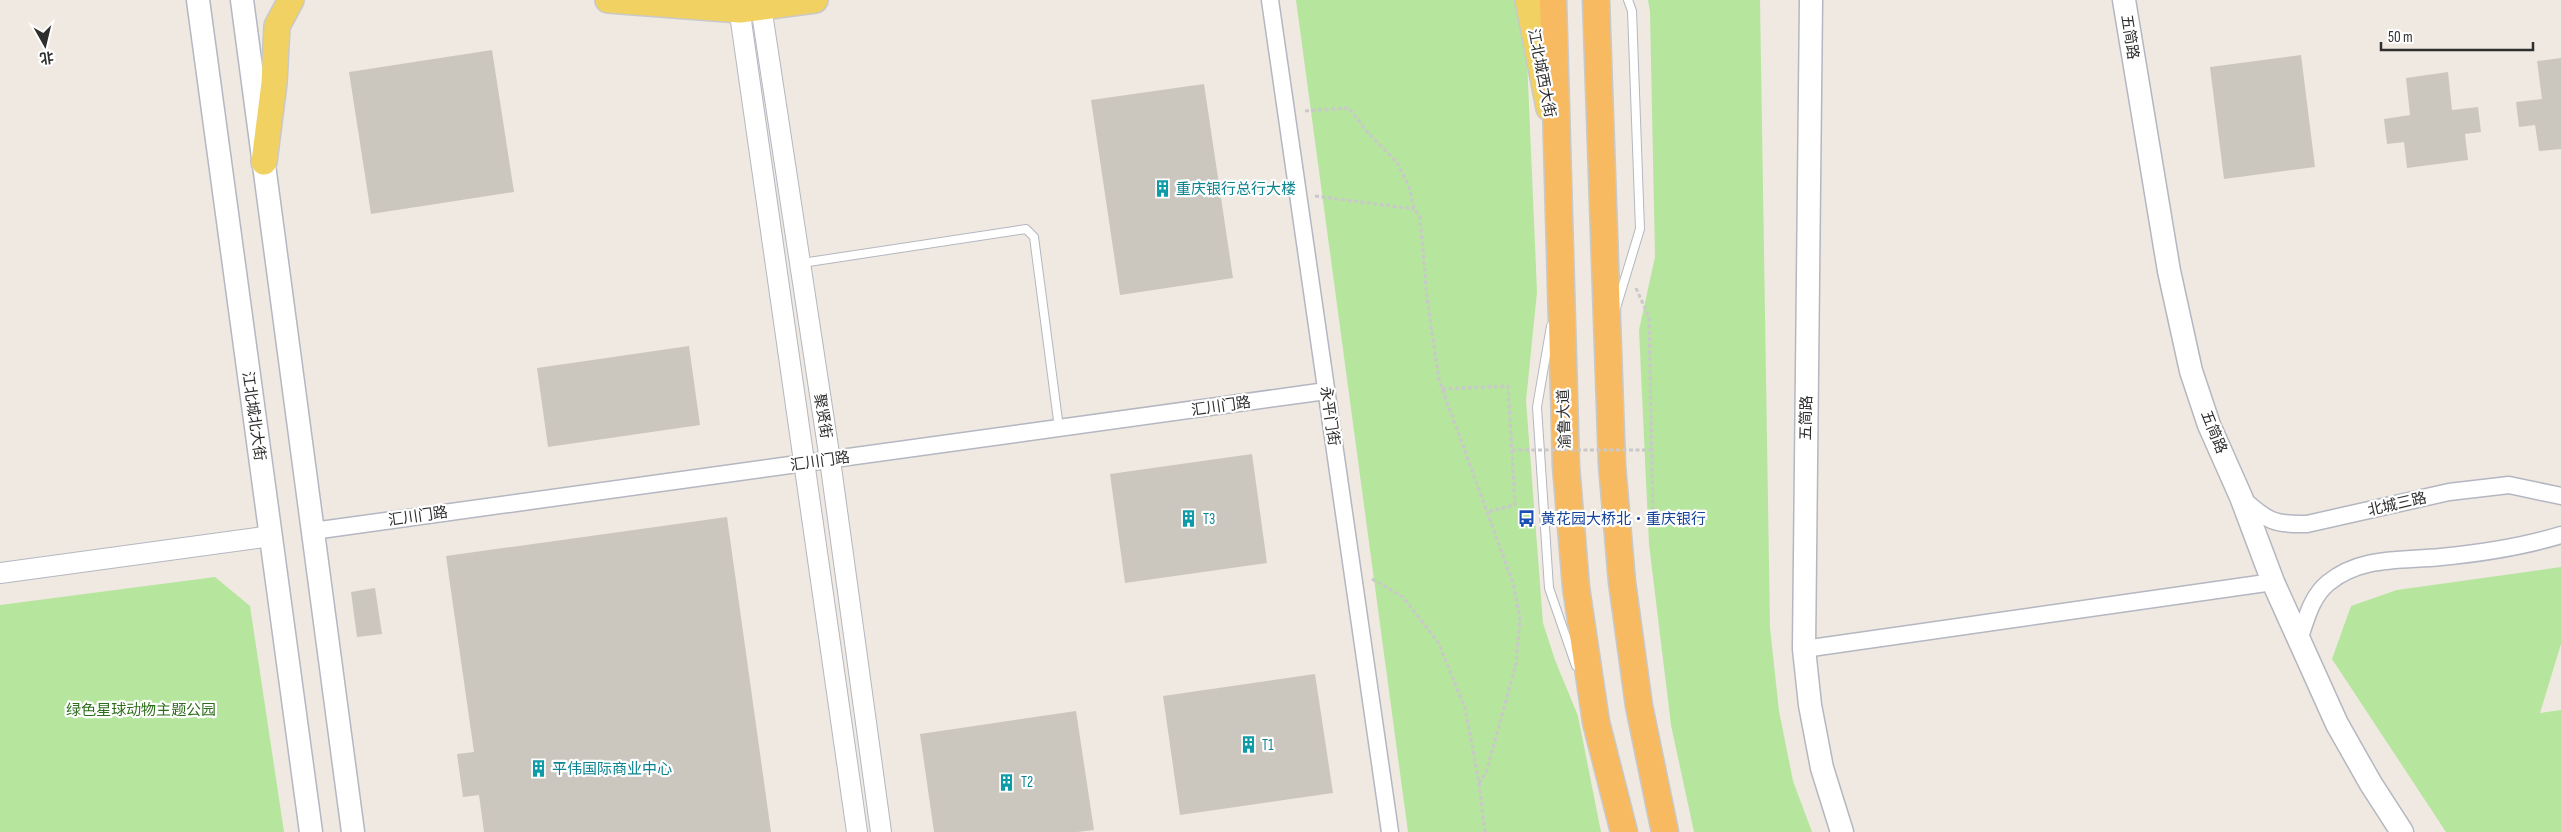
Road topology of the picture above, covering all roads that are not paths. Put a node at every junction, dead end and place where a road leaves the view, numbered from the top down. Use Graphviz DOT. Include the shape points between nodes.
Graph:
graph roads {
  1 [pos="198,0"];
  2 [pos="242,0"];
  3 [pos="291,0"];
  4 [pos="608,0"];
  5 [pos="815,0"];
  6 [pos="1270,0"];
  7 [pos="1528,0"];
  8 [pos="1553,0"];
  9 [pos="1596,0"];
  10 [pos="1628,0"];
  11 [pos="1811,0"];
  12 [pos="2124,0"];
  13 [pos="750,4"];
  14 [pos="1557,146"];
  15 [pos="264,162"];
  16 [pos="800,263"];
  17 [pos="1607,333"];
  18 [pos="1326,391"];
  19 [pos="1059,428"];
  20 [pos="830,460"];
  21 [pos="805,463"];
  22 [pos="2561,496"];
  23 [pos="2241,497"];
  24 [pos="312,531"];
  25 [pos="2561,534"];
  26 [pos="271,536"];
  27 [pos="0,573"];
  28 [pos="2273,582"];
  29 [pos="2299,640"];
  30 [pos="1804,649"];
  31 [pos="311,832"];
  32 [pos="353,832"];
  33 [pos="857,832"];
  34 [pos="881,832"];
  35 [pos="1390,832"];
  36 [pos="1624,832"];
  37 [pos="1665,832"];
  38 [pos="1842,832"];
  39 [pos="2402,832"];
  1 -- 26 [label="main road, 江北城北大街"];
  2 -- 15 [label="main road"];
  3 -- 15 [label="main road" via="277,26"];
  4 -- 13 [label="main road"];
  5 -- 13 [label="main road"];
  6 -- 18 [label="street, 永平门街"];
  7 -- 14 [label="main road, 江北城西大街"];
  8 -- 14 [label="highway, 渝鲁大道"];
  9 -- 17 [label="highway"];
  10 -- 17 [label="lane" via="1632,11 1640,229"];
  11 -- 30 [label="main road, 五简路"];
  12 -- 23 [label="main road, 五简路" via="2191,371 2209,425"];
  13 -- 16 [label="street, 聚贤街"];
  13 -- 21 [label="street, 聚贤街"];
  14 -- 36 [label="highway, 渝鲁大道" via="1566,475 1576,587 1596,722"];
  15 -- 24 [label="main road"];
  16 -- 19 [label="lane" via="1026,229 1034,237"];
  16 -- 20 [label="street, 聚贤街"];
  17 -- 37 [label="highway" via="1612,465 1622,582 1640,706"];
  18 -- 19 [label="street, 汇川门路"];
  18 -- 35 [label="street, 永平门街"];
  19 -- 20 [label="street, 汇川门路"];
  20 -- 21 [label="street, 汇川门路"];
  20 -- 34 [label="street, 聚贤街"];
  21 -- 24 [label="street, 汇川门路"];
  21 -- 33 [label="street, 聚贤街"];
  22 -- 23 [label="street, 北城三路" via="2509,484 2448,492 2306,524 2288,525 2276,524 2263,517"];
  23 -- 28 [label="main road, 五简路"];
  24 -- 32 [label="main road"];
  25 -- 29 [label="street" via="2530,544 2491,550 2441,557 2376,560 2347,571 2327,584 2310,606"];
  26 -- 27 [label="street"];
  26 -- 31 [label="main road, 江北城北大街"];
  28 -- 29 [label="main road, 五简路"];
  28 -- 30 [label="street"];
  29 -- 39 [label="main road, 五简路" via="2337,724"];
  30 -- 38 [label="main road, 五简路" via="1822,768"];
}
